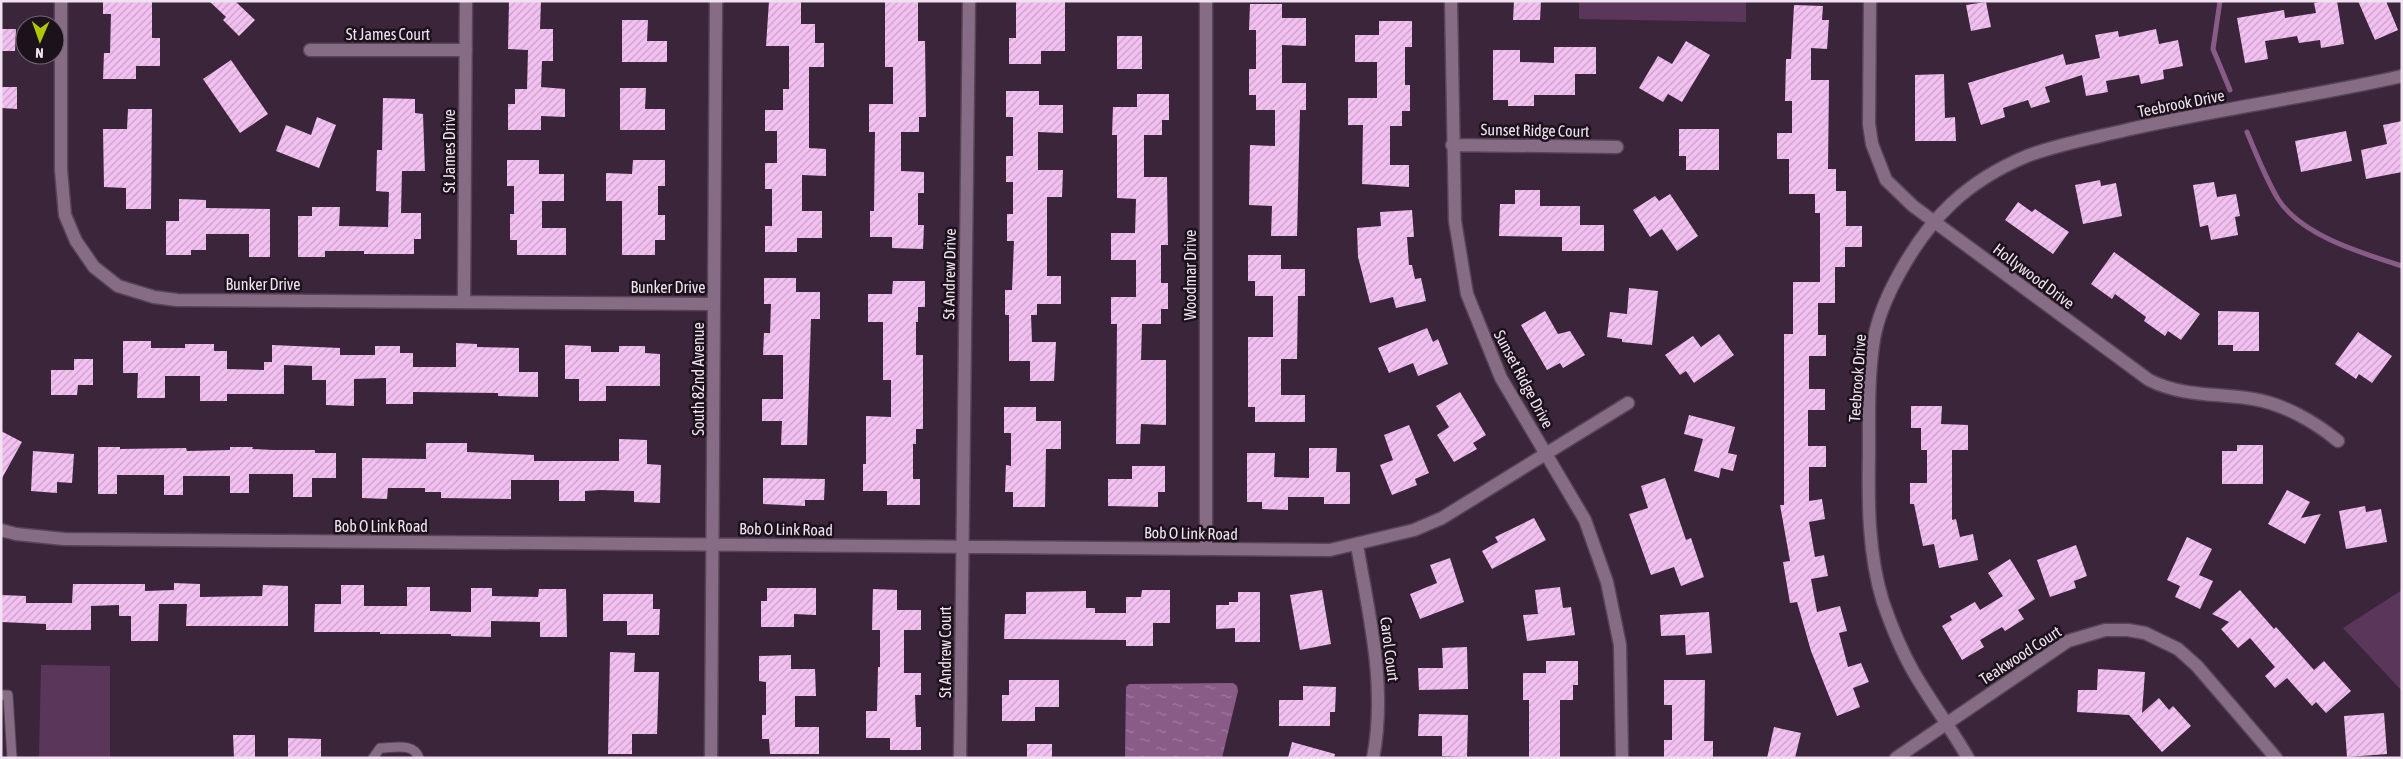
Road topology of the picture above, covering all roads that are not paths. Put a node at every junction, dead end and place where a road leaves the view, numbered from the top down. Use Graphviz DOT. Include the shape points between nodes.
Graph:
graph roads {
  1 [pos="61,1"];
  2 [pos="466,1"];
  3 [pos="716,1"];
  4 [pos="969,1"];
  5 [pos="1206,1"];
  6 [pos="1451,1"];
  7 [pos="1870,1"];
  8 [pos="310,50"];
  9 [pos="466,50"];
  10 [pos="2402,76"];
  11 [pos="1452,145"];
  12 [pos="1617,147"];
  13 [pos="1933,221"];
  14 [pos="464,302"];
  15 [pos="714,304"];
  16 [pos="1628,404"];
  17 [pos="2338,441"];
  18 [pos="1548,454"];
  19 [pos="1,530"];
  20 [pos="713,544"];
  21 [pos="1357,545"];
  22 [pos="962,547"];
  23 [pos="1206,549"];
  24 [pos="1,695"];
  25 [pos="1948,723"];
  26 [pos="12,758"];
  27 [pos="373,758"];
  28 [pos="419,758"];
  29 [pos="711,758"];
  30 [pos="960,758"];
  31 [pos="1373,758"];
  32 [pos="1622,758"];
  33 [pos="1896,758"];
  34 [pos="1968,758"];
  35 [pos="2276,758"];
  1 -- 14 [label="street, Bunker Drive" via="61,170 65,215 76,241 94,267 118,286 177,300"];
  2 -- 9 [label="street, St James Drive"];
  3 -- 15 [label="street, South 82nd Avenue"];
  4 -- 22 [label="street, St Andrew Drive"];
  5 -- 23 [label="street, Woodmar Drive"];
  6 -- 11 [label="street, Sunset Ridge Drive"];
  7 -- 13 [label="street, Hollywood Drive" via="1869,124 1872,144 1886,180 1912,206"];
  8 -- 9 [label="street, St James Court"];
  9 -- 14 [label="street, St James Drive"];
  10 -- 13 [label="street, Teebrook Drive" via="2159,122 2060,145 2000,169 1975,184"];
  11 -- 12 [label="street, Sunset Ridge Court"];
  11 -- 18 [label="street, Sunset Ridge Drive" via="1455,220 1467,294 1501,378"];
  13 -- 17 [label="street, Hollywood Drive" via="2149,380 2185,393 2246,398 2274,404 2312,422"];
  13 -- 25 [label="street, Teebrook Drive" via="1916,242 1888,292 1874,336 1870,384 1869,508 1877,578 1883,601 1913,671"];
  14 -- 15 [label="street, Bunker Drive"];
  15 -- 20 [label="street, South 82nd Avenue"];
  16 -- 18 [label="street, Bob O Link Road"];
  18 -- 21 [label="street, Bob O Link Road" via="1442,518 1414,530"];
  18 -- 32 [label="street, Sunset Ridge Drive" via="1584,520 1608,582 1620,645"];
  19 -- 20 [label="street, Bob O Link Road" via="64,539"];
  20 -- 22 [label="street, Bob O Link Road"];
  20 -- 29 [label="street, South 82nd Avenue"];
  21 -- 23 [label="street, Bob O Link Road" via="1320,550"];
  21 -- 31 [label="street, Carol Court" via="1376,662 1378,718"];
  22 -- 23 [label="street, Bob O Link Road"];
  22 -- 30 [label="street, St Andrew Court"];
  24 -- 26 [label="lane" via="8,695"];
  25 -- 33 [label="street, Teakwood Court"];
  25 -- 34 [label="street, Teebrook Drive"];
  25 -- 35 [label="street, Teakwood Court" via="2068,642 2105,630 2128,630 2145,633 2178,649 2197,666"];
  27 -- 28 [label="lane" via="380,748 411,747 418,752"];
}
